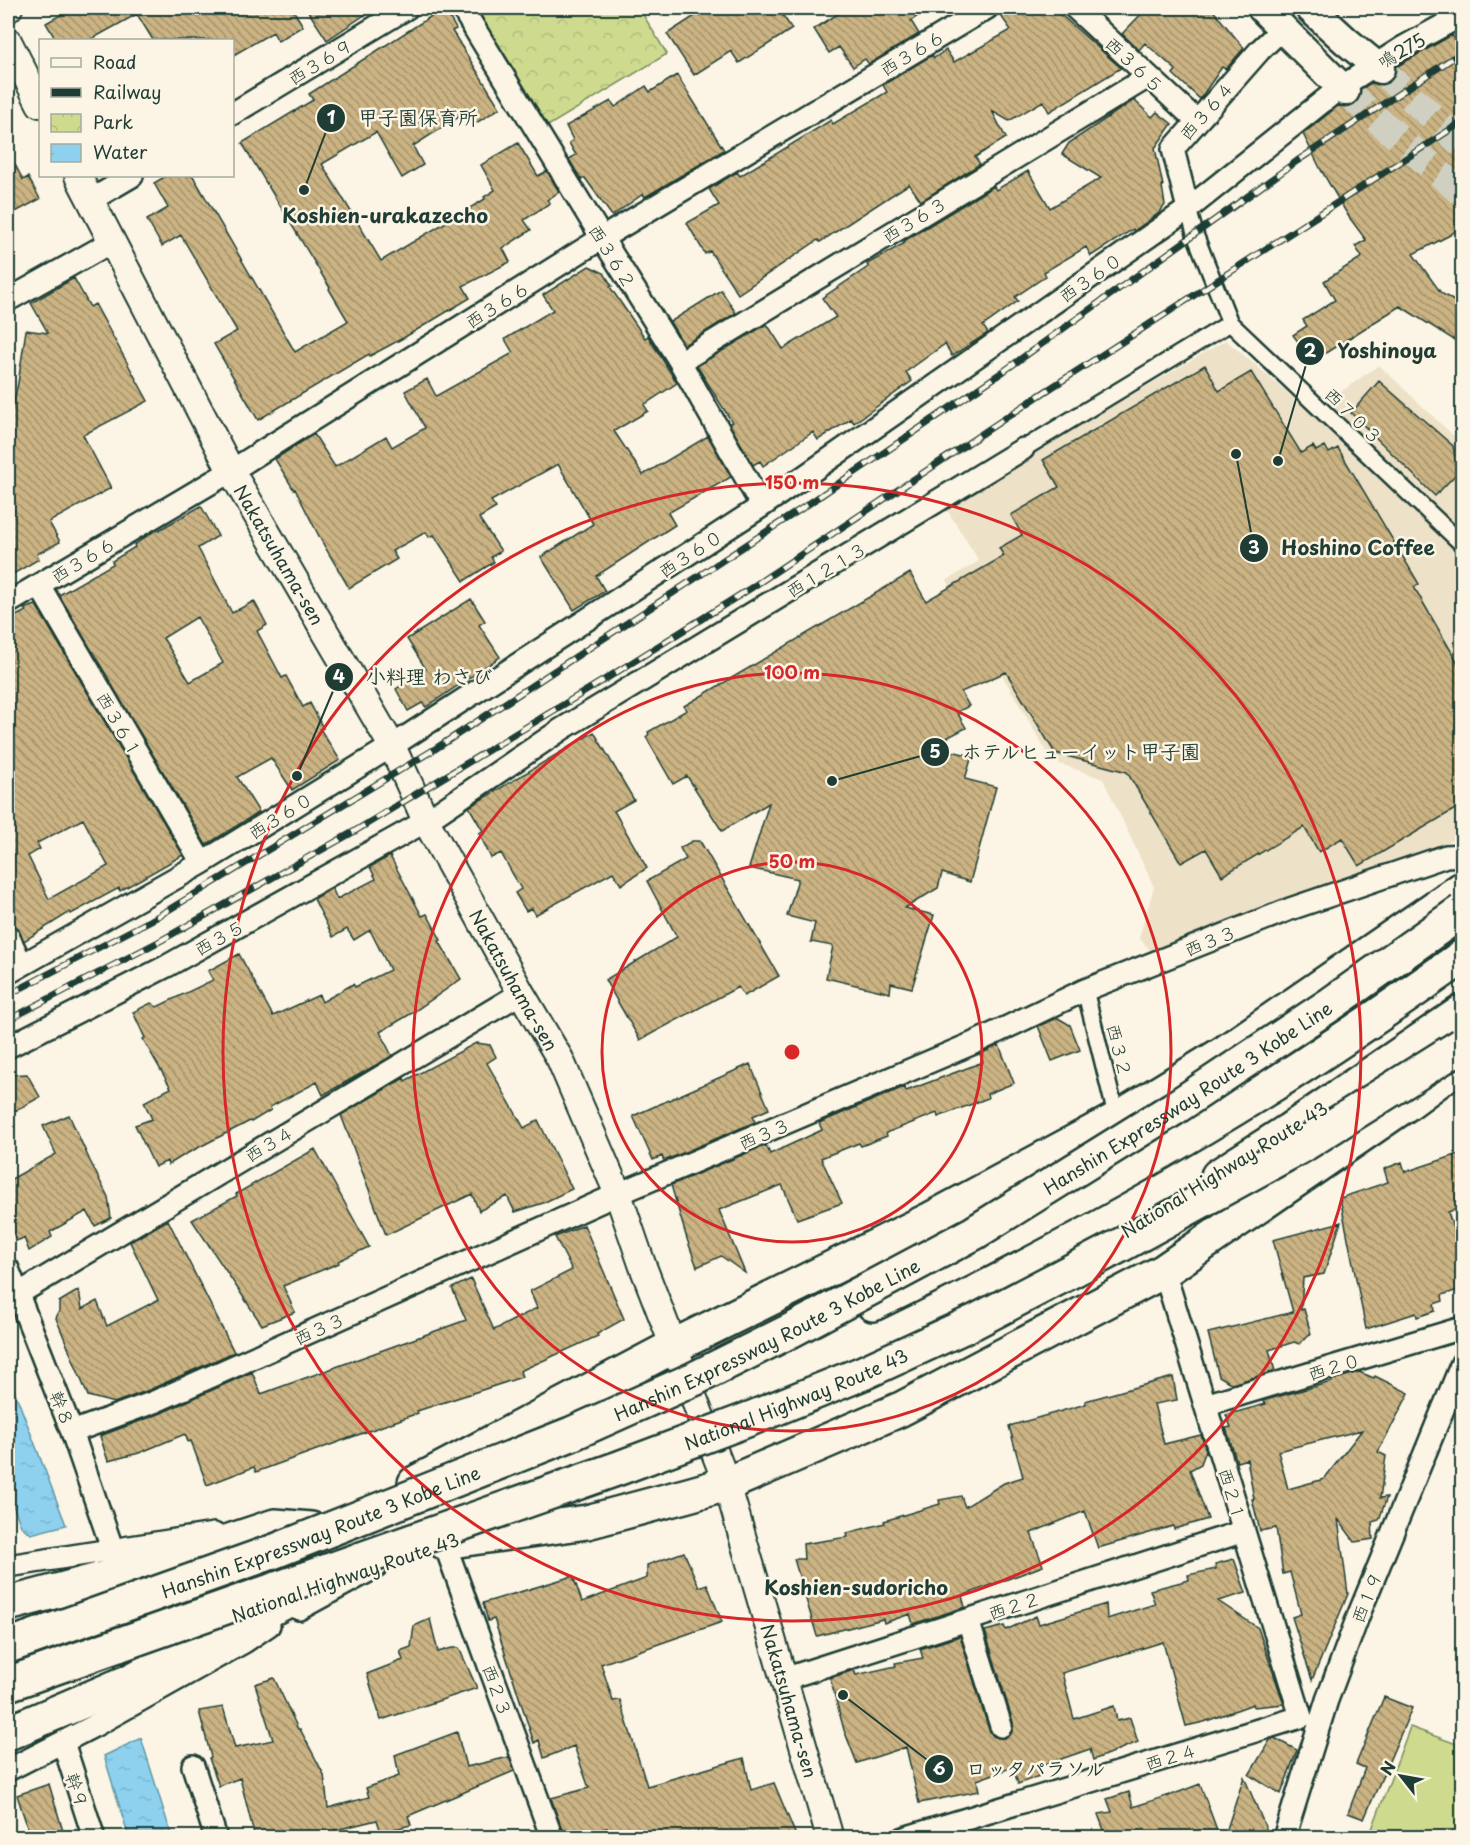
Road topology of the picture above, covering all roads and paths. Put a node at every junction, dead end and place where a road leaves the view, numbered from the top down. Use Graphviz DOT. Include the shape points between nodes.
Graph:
graph roads {
  1 [pos="407,8"];
  2 [pos="462,8"];
  3 [pos="987,8"];
  4 [pos="1075,8"];
  5 [pos="1262,8"];
  6 [pos="1310,8"];
  7 [pos="1462,15"];
  8 [pos="1283,28"];
  9 [pos="8,41"];
  10 [pos="1378,67"];
  11 [pos="1148,77"];
  12 [pos="1343,89"];
  13 [pos="39,102"];
  14 [pos="234,113"];
  15 [pos="1197,121"];
  16 [pos="79,177"];
  17 [pos="130,177"];
  18 [pos="91,200"];
  19 [pos="1188,209"];
  20 [pos="602,238"];
  21 [pos="113,242"];
  22 [pos="8,300"];
  23 [pos="1230,323"];
  24 [pos="680,362"];
  25 [pos="1023,449"];
  26 [pos="231,471"];
  27 [pos="762,506"];
  28 [pos="1462,544"];
  29 [pos="39,585"];
  30 [pos="8,603"];
  31 [pos="392,747"];
  32 [pos="426,820"];
  33 [pos="1462,855"];
  34 [pos="202,863"];
  35 [pos="1462,889"];
  36 [pos="1462,911"];
  37 [pos="8,936"];
  38 [pos="1462,957"];
  39 [pos="15,969"];
  40 [pos="1085,990"];
  41 [pos="521,993"];
  42 [pos="1462,1012"];
  43 [pos="1462,1045"];
  44 [pos="8,1047"];
  45 [pos="1462,1063"];
  46 [pos="1117,1119"];
  47 [pos="618,1194"];
  48 [pos="8,1269"];
  49 [pos="1164,1271"];
  50 [pos="18,1294"];
  51 [pos="1462,1328"];
  52 [pos="674,1346"];
  53 [pos="1462,1363"];
  54 [pos="692,1391"];
  55 [pos="1205,1405"];
  56 [pos="72,1432"];
  57 [pos="712,1445"];
  58 [pos="727,1484"];
  59 [pos="387,1498"];
  60 [pos="275,1526"];
  61 [pos="311,1529"];
  62 [pos="1244,1531"];
  63 [pos="444,1542"];
  64 [pos="112,1548"];
  65 [pos="8,1566"];
  66 [pos="376,1567"];
  67 [pos="90,1581"];
  68 [pos="8,1604"];
  69 [pos="53,1607"];
  70 [pos="968,1620"];
  71 [pos="8,1637"];
  72 [pos="8,1646"];
  73 [pos="784,1679"];
  74 [pos="127,1681"];
  75 [pos="8,1684"];
  76 [pos="8,1696"];
  77 [pos="85,1699"];
  78 [pos="1301,1717"];
  79 [pos="1001,1726"];
  80 [pos="1318,1730"];
  81 [pos="8,1733"];
  82 [pos="63,1742"];
  83 [pos="193,1766"];
  84 [pos="8,1770"];
  85 [pos="94,1838"];
  86 [pos="216,1838"];
  87 [pos="552,1838"];
  88 [pos="830,1838"];
  89 [pos="904,1838"];
  90 [pos="1284,1838"];
  1 -- 14 [label="street, 西３６９"];
  2 -- 20 [label="street, 西３６２"];
  3 -- 20 [label="street, 西３６６"];
  4 -- 11 [label="street, 西３６５"];
  5 -- 8 [label="main road"];
  6 -- 10 [label="main road"];
  7 -- 10 [label="street, 鳴275" via="1402,48"];
  8 -- 12 [label="main road"];
  8 -- 15 [label="street, 西３６４"];
  9 -- 13 [label="street"];
  10 -- 12 [label="street, 鳴275"];
  11 -- 15 [label="street, 西３６５"];
  11 -- 24 [label="street, 西３６３"];
  12 -- 19 [label="street, 西３６０"];
  15 -- 19 [label="street, 西３６４" via="1173,148"];
  16 -- 18 [label="street, Nakatsuhama-sen"];
  17 -- 18 [label="street"];
  18 -- 21 [label="street, Nakatsuhama-sen"];
  19 -- 23 [label="street, 西７０３"];
  19 -- 27 [label="street, 西３６０"];
  20 -- 24 [label="street, 西３６２"];
  20 -- 26 [label="street, 西３６６"];
  21 -- 22 [label="street"];
  21 -- 26 [label="street, Nakatsuhama-sen"];
  23 -- 25 [label="street, 西１２１３"];
  23 -- 28 [label="street, 西７０３"];
  24 -- 27 [label="street, 西３６２"];
  25 -- 32 [label="street, 西１２１３" via="562,729"];
  26 -- 29 [label="street, 西３６６"];
  26 -- 31 [label="street, Nakatsuhama-sen"];
  27 -- 31 [label="street, 西３６０"];
  29 -- 30 [label="street, 西３６６"];
  29 -- 34 [label="street, 西３６１"];
  31 -- 32 [label="street, Nakatsuhama-sen"];
  31 -- 34 [label="street, 西３６０"];
  32 -- 41 [label="street, Nakatsuhama-sen"];
  32 -- 44 [label="street, 西３５" via="167,966"];
  33 -- 40 [label="street, 西３３" via="1446,856 1290,909"];
  34 -- 39 [label="street, 西３６０"];
  35 -- 46 [label="highway" via="1224,1053"];
  36 -- 72 [label="highway, Hanshin Expressway Route 3 Kobe Line, bridge" via="1173,1109 974,1233 794,1329 561,1438 275,1551"];
  37 -- 39 [label="street"];
  38 -- 54 [label="highway" via="1263,1091 1048,1215"];
  40 -- 46 [label="street, 西３２"];
  40 -- 47 [label="street, 西３３" via="976,1042"];
  41 -- 47 [label="street, Nakatsuhama-sen" via="560,1059"];
  41 -- 50 [label="street, 西３４"];
  42 -- 57 [label="highway, National Highway Route 43" via="1288,1131 1146,1219 1010,1295"];
  43 -- 75 [label="highway, Hanshin Expressway Route 3 Kobe Line, bridge" via="1303,1145 1121,1245 974,1322 863,1372 619,1468"];
  45 -- 49 [label="highway"];
  46 -- 52 [label="highway" via="931,1219"];
  47 -- 52 [label="street, Nakatsuhama-sen"];
  47 -- 56 [label="street, 西３３" via="154,1402"];
  48 -- 50 [label="street, 幹８"];
  49 -- 55 [label="street, 西２１"];
  49 -- 58 [label="highway" via="901,1409"];
  50 -- 56 [label="street, 幹８"];
  51 -- 55 [label="street, 西２０"];
  52 -- 54 [label="street, Nakatsuhama-sen"];
  52 -- 59 [label="highway"];
  53 -- 80 [label="street, 西１９" via="1359,1614"];
  54 -- 57 [label="street, Nakatsuhama-sen"];
  54 -- 59 [label="highway"];
  55 -- 62 [label="street, 西２１"];
  56 -- 64 [label="street, 幹８"];
  57 -- 58 [label="street, Nakatsuhama-sen"];
  57 -- 63 [label="highway, National Highway Route 43"];
  58 -- 63 [label="highway" via="587,1522"];
  58 -- 73 [label="street, Nakatsuhama-sen"];
  59 -- 61 [label="highway"];
  60 -- 61 [label="highway"];
  60 -- 64 [label="street"];
  60 -- 67 [label="highway" via="166,1562"];
  61 -- 67 [label="highway"];
  62 -- 70 [label="street, 西２２"];
  62 -- 78 [label="street, 西２１"];
  63 -- 66 [label="highway, National Highway Route 43"];
  63 -- 87 [label="street, 西２３"];
  64 -- 67 [label="street"];
  65 -- 67 [label="street" via="36,1561"];
  66 -- 74 [label="highway, National Highway Route 43" via="308,1590"];
  66 -- 74 [label="street" via="244,1642"];
  67 -- 69 [label="highway"];
  68 -- 69 [label="highway"];
  69 -- 71 [label="highway"];
  70 -- 73 [label="street, 西２２"];
  70 -- 79 [label="street"];
  73 -- 88 [label="street, Nakatsuhama-sen"];
  74 -- 77 [label="highway, National Highway Route 43"];
  76 -- 77 [label="highway"];
  77 -- 81 [label="highway"];
  77 -- 82 [label="street"];
  78 -- 80 [label="street"];
  78 -- 89 [label="street, 西２４"];
  80 -- 90 [label="street, 西１９"];
  82 -- 84 [label="street"];
  82 -- 85 [label="street, 幹９"];
  83 -- 86 [label="street"];
}
